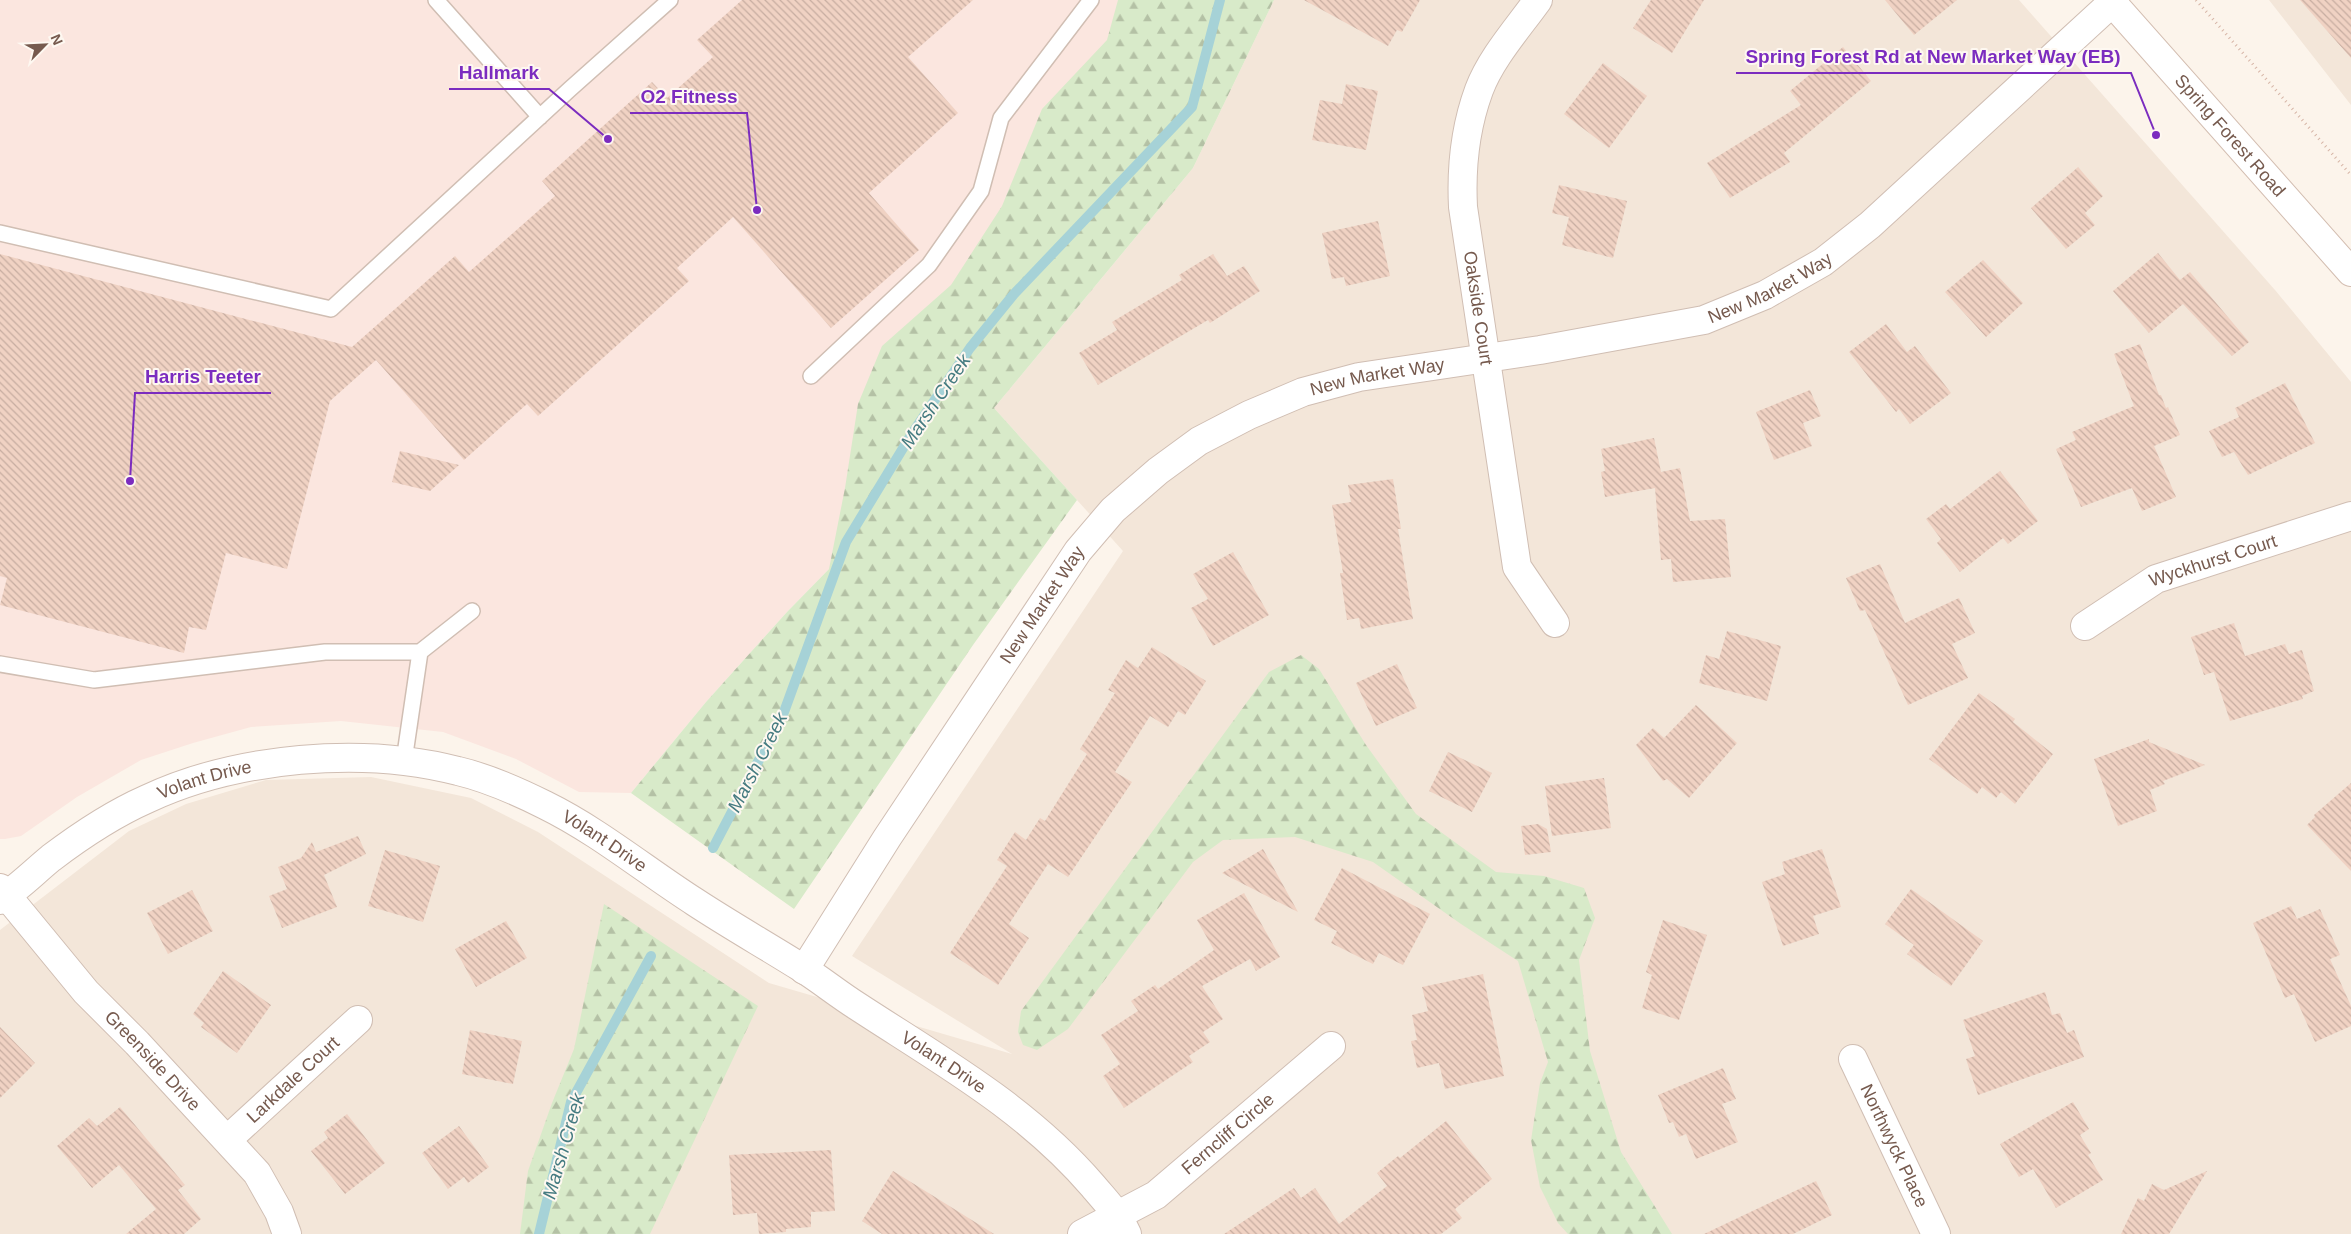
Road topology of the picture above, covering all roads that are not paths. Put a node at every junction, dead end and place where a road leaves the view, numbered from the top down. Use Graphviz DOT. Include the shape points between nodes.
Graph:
graph roads {
  1 [pos="436,0"];
  2 [pos="670,0"];
  3 [pos="1091,0"];
  4 [pos="1538,0"];
  5 [pos="2112,1"];
  6 [pos="540,117"];
  7 [pos="0,233"];
  8 [pos="2351,272"];
  9 [pos="1485,357"];
  10 [pos="811,376"];
  11 [pos="2351,516"];
  12 [pos="472,611"];
  13 [pos="1555,623"];
  14 [pos="2086,626"];
  15 [pos="420,652"];
  16 [pos="0,664"];
  17 [pos="404,761"];
  18 [pos="2,895"];
  19 [pos="804,970"];
  20 [pos="358,1020"];
  21 [pos="1331,1046"];
  22 [pos="1853,1059"];
  23 [pos="228,1139"];
  24 [pos="1123,1224"];
  25 [pos="287,1234"];
  26 [pos="1082,1234"];
  27 [pos="1936,1234"];
  1 -- 6 [label="lane"];
  2 -- 6 [label="lane"];
  3 -- 10 [label="lane" via="1000,118 981,191 929,265"];
  4 -- 9 [label="street, Oakside Court" via="1493,64 1480,89 1464,146 1463,207"];
  5 -- 8 [label="street, Spring Forest Road"];
  5 -- 9 [label="street, New Market Way" via="1870,225 1823,262 1773,290 1704,320"];
  6 -- 7 [label="lane" via="331,308"];
  9 -- 13 [label="street, Oakside Court" via="1517,567"];
  9 -- 19 [label="street, New Market Way" via="1359,377 1303,392 1199,441 1113,510 1078,552 1046,599 887,838"];
  11 -- 14 [label="street, Wyckhurst Court" via="2156,579"];
  12 -- 15 [label="lane"];
  15 -- 16 [label="lane" via="325,652 94,680"];
  15 -- 17 [label="lane"];
  17 -- 18 [label="street, Volant Drive" via="323,758 276,762 191,781 148,798 111,818"];
  17 -- 19 [label="street, Volant Drive" via="458,770 495,782 547,806"];
  18 -- 23 [label="street, Greenside Drive" via="86,992"];
  19 -- 24 [label="street, Volant Drive" via="1027,1120 1069,1158"];
  20 -- 23 [label="street, Larkdale Court"];
  21 -- 24 [label="street, Ferncliff Circle"];
  22 -- 27 [label="street, Northwyck Place"];
  23 -- 25 [label="street, Greenside Drive" via="257,1173 280,1212"];
  24 -- 26 [label="street, Ferncliff Circle"];
}
